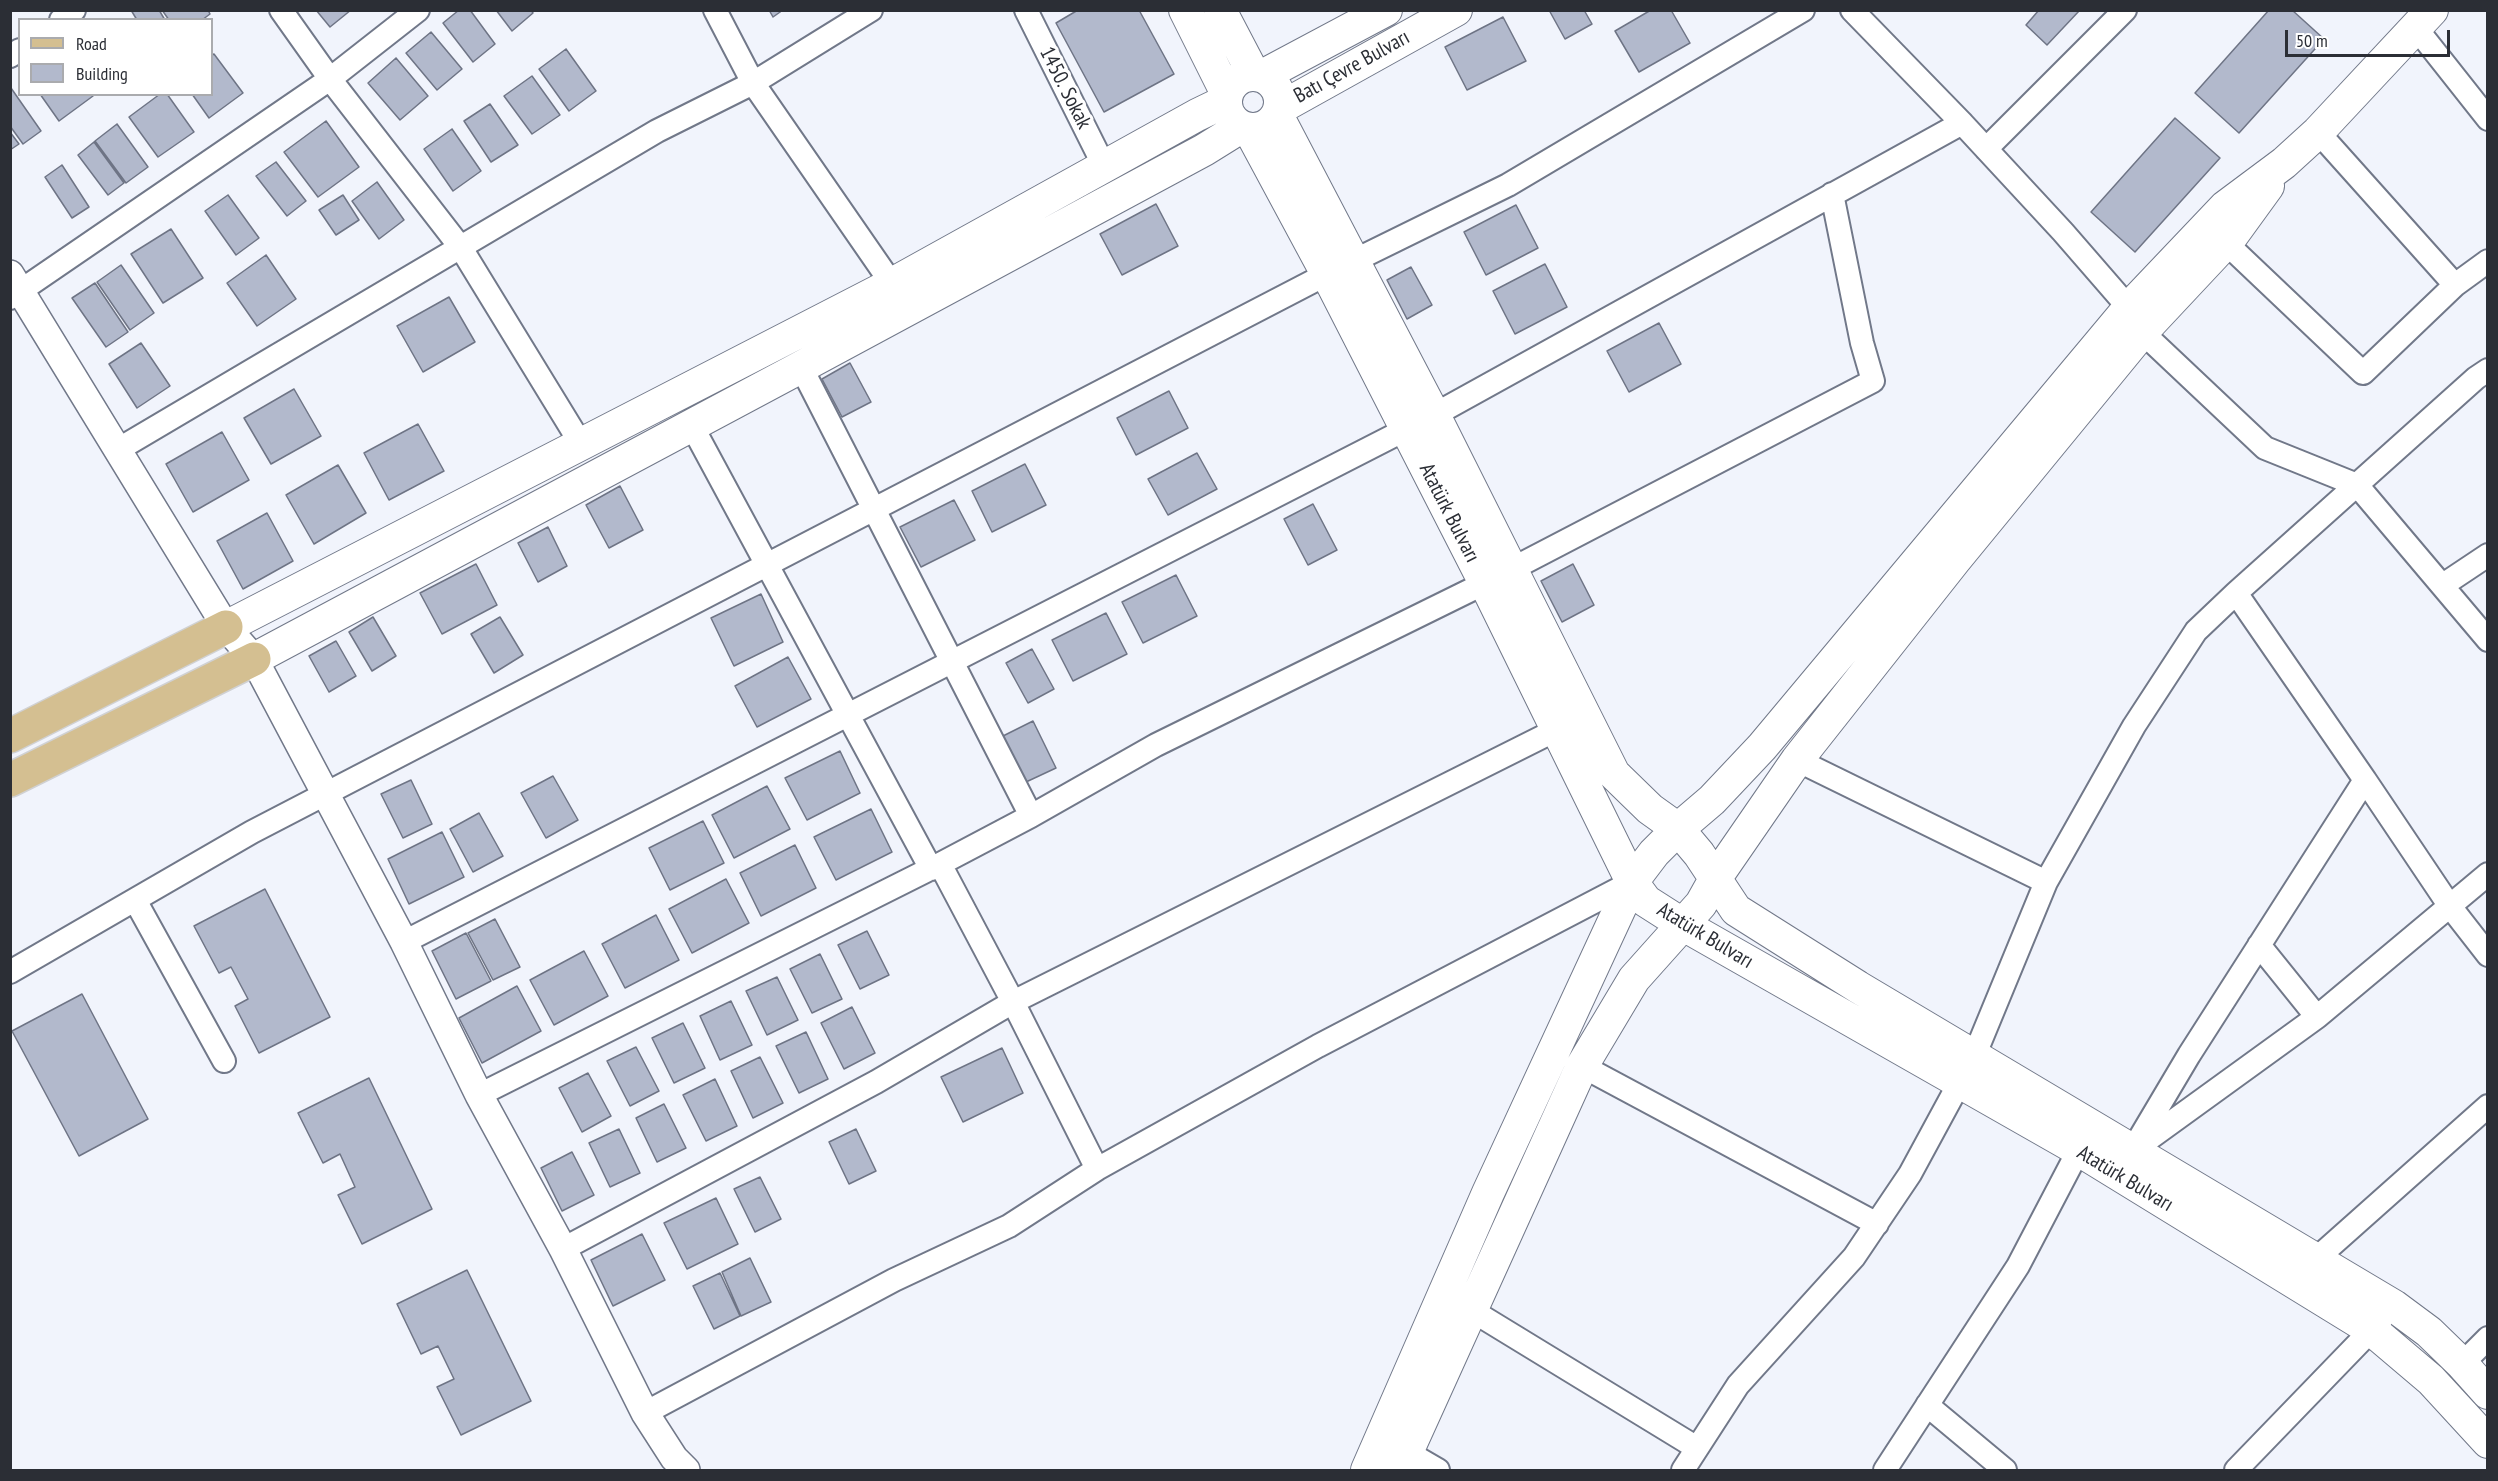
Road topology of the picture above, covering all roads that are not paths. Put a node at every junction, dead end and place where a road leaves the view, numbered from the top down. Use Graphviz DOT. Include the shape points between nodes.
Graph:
graph roads {
  1 [pos="281,10"];
  2 [pos="418,10"];
  3 [pos="715,10"];
  4 [pos="871,10"];
  5 [pos="1026,10"];
  6 [pos="1185,10"];
  7 [pos="1220,10"];
  8 [pos="1386,10"];
  9 [pos="1456,10"];
  10 [pos="1803,10"];
  11 [pos="1852,10"];
  12 [pos="2126,10"];
  13 [pos="2424,19"];
  14 [pos="1258,76"];
  15 [pos="330,80"];
  16 [pos="753,82"];
  17 [pos="1278,111"];
  18 [pos="1236,113"];
  19 [pos="2487,119"];
  20 [pos="1962,123"];
  21 [pos="2318,132"];
  22 [pos="1986,149"];
  23 [pos="2284,163"];
  24 [pos="1104,166"];
  25 [pos="1832,194"];
  26 [pos="2226,243"];
  27 [pos="461,248"];
  28 [pos="1355,261"];
  29 [pos="2487,261"];
  30 [pos="1327,274"];
  31 [pos="892,284"];
  32 [pos="2455,285"];
  33 [pos="14,287"];
  34 [pos="2136,320"];
  35 [pos="801,367"];
  36 [pos="2487,370"];
  37 [pos="1434,415"];
  38 [pos="692,426"];
  39 [pos="1406,429"];
  40 [pos="581,444"];
  41 [pos="119,449"];
  42 [pos="2357,485"];
  43 [pos="875,508"];
  44 [pos="2487,555"];
  45 [pos="767,565"];
  46 [pos="1498,576"];
  47 [pos="2443,585"];
  48 [pos="2235,593"];
  49 [pos="226,627"];
  50 [pos="2487,640"];
  51 [pos="254,659"];
  52 [pos="951,663"];
  53 [pos="848,715"];
  54 [pos="1558,729"];
  55 [pos="10,736"];
  56 [pos="1797,760"];
  57 [pos="10,780"];
  58 [pos="2365,780"];
  59 [pos="326,793"];
  60 [pos="1031,816"];
  61 [pos="1678,829"];
  62 [pos="935,866"];
  63 [pos="2487,874"];
  64 [pos="1715,879"];
  65 [pos="1632,882"];
  66 [pos="2046,882"];
  67 [pos="135,900"];
  68 [pos="2449,905"];
  69 [pos="1682,924"];
  70 [pos="404,942"];
  71 [pos="2259,945"];
  72 [pos="2487,955"];
  73 [pos="10,972"];
  74 [pos="1013,1002"];
  75 [pos="2317,1017"];
  76 [pos="224,1061"];
  77 [pos="1582,1066"];
  78 [pos="1967,1068"];
  79 [pos="479,1095"];
  80 [pos="2487,1106"];
  81 [pos="2085,1139"];
  82 [pos="2132,1151"];
  83 [pos="1097,1169"];
  84 [pos="1877,1224"];
  85 [pos="563,1249"];
  86 [pos="2316,1259"];
  87 [pos="2394,1306"];
  88 [pos="1471,1310"];
  89 [pos="2372,1329"];
  90 [pos="2487,1338"];
  91 [pos="2462,1364"];
  92 [pos="2487,1393"];
  93 [pos="1927,1405"];
  94 [pos="645,1413"];
  95 [pos="2487,1442"];
  96 [pos="1697,1448"];
  97 [pos="1403,1461"];
  98 [pos="686,1470"];
  99 [pos="1367,1470"];
  100 [pos="1438,1470"];
  101 [pos="1683,1470"];
  102 [pos="1885,1470"];
  103 [pos="2005,1470"];
  104 [pos="2236,1470"];
  1 -- 15 [label="street"];
  2 -- 15 [label="street"];
  3 -- 16 [label="street"];
  4 -- 16 [label="street"];
  5 -- 24 [label="street, 1450. Sokak"];
  6 -- 18 [label="main road, Atatürk Bulvarı"];
  7 -- 14 [label="main road"];
  8 -- 14 [label="main road, Batı Çevre Bulvarı"];
  9 -- 17 [label="main road, Batı Çevre Bulvarı"];
  10 -- 28 [label="street" via="1508,185"];
  11 -- 20 [label="street"];
  12 -- 22 [label="street"];
  13 -- 19 [label="street"];
  13 -- 21 [label="main road"];
  14 -- 17 [label="main road" via="1275,85 1280,100"];
  14 -- 18 [label="main road" via="1237,80"];
  15 -- 27 [label="street"];
  15 -- 33 [label="street"];
  16 -- 27 [label="street" via="657,130"];
  16 -- 31 [label="street"];
  17 -- 18 [label="main road" via="1265,127"];
  17 -- 28 [label="main road, Atatürk Bulvarı"];
  18 -- 24 [label="main road"];
  18 -- 30 [label="main road, Atatürk Bulvarı"];
  18 -- 35 [label="main road" via="1204,150"];
  20 -- 22 [label="street"];
  20 -- 25 [label="street"];
  21 -- 23 [label="main road"];
  21 -- 32 [label="street"];
  22 -- 34 [label="street"];
  23 -- 26 [label="main road"];
  23 -- 34 [label="main road" via="2225,207"];
  24 -- 31 [label="main road"];
  25 -- 37 [label="street"];
  25 -- 46 [label="street" via="1873,381"];
  26 -- 32 [label="street" via="2363,373"];
  26 -- 34 [label="main road"];
  27 -- 40 [label="street"];
  27 -- 41 [label="street"];
  28 -- 30 [label="street"];
  28 -- 37 [label="main road, Atatürk Bulvarı"];
  29 -- 32 [label="street"];
  30 -- 39 [label="main road, Atatürk Bulvarı"];
  30 -- 43 [label="street"];
  31 -- 40 [label="main road"];
  33 -- 41 [label="street"];
  34 -- 42 [label="street" via="2265,448"];
  34 -- 56 [label="main road" via="1955,560"];
  34 -- 61 [label="main road" via="1762,747 1712,801"];
  35 -- 38 [label="main road"];
  35 -- 43 [label="street"];
  36 -- 42 [label="street"];
  37 -- 39 [label="street"];
  37 -- 46 [label="main road, Atatürk Bulvarı"];
  38 -- 45 [label="street"];
  38 -- 51 [label="main road"];
  39 -- 46 [label="main road, Atatürk Bulvarı"];
  39 -- 52 [label="street"];
  40 -- 49 [label="main road"];
  41 -- 49 [label="street"];
  42 -- 47 [label="street"];
  42 -- 48 [label="street"];
  43 -- 45 [label="street"];
  43 -- 52 [label="street"];
  44 -- 47 [label="street"];
  45 -- 53 [label="street"];
  45 -- 59 [label="street"];
  46 -- 54 [label="main road, Atatürk Bulvarı"];
  46 -- 60 [label="street" via="1156,745"];
  46 -- 61 [label="main road, Atatürk Bulvarı" via="1614,774 1650,809"];
  47 -- 50 [label="street"];
  48 -- 58 [label="street"];
  48 -- 66 [label="street" via="2196,631 2146,707"];
  49 -- 51 [label="street"];
  49 -- 55 [label="main road"];
  51 -- 57 [label="main road"];
  51 -- 59 [label="street"];
  52 -- 53 [label="street"];
  52 -- 60 [label="street"];
  53 -- 62 [label="street"];
  53 -- 70 [label="street"];
  54 -- 65 [label="main road, Atatürk Bulvarı"];
  54 -- 74 [label="street"];
  56 -- 64 [label="main road"];
  56 -- 66 [label="street"];
  58 -- 68 [label="street"];
  58 -- 71 [label="street"];
  59 -- 67 [label="street"];
  59 -- 70 [label="street"];
  60 -- 62 [label="street"];
  61 -- 64 [label="main road, Atatürk Bulvarı"];
  61 -- 65 [label="main road"];
  62 -- 74 [label="street"];
  62 -- 79 [label="street"];
  63 -- 68 [label="street"];
  64 -- 69 [label="main road" via="1701,904"];
  64 -- 78 [label="main road, Atatürk Bulvarı" via="1736,910 1858,987"];
  65 -- 69 [label="main road, Atatürk Bulvarı" via="1646,901"];
  65 -- 83 [label="street" via="1318,1046"];
  65 -- 99 [label="main road" via="1488,1193"];
  66 -- 78 [label="street"];
  67 -- 73 [label="street"];
  67 -- 76 [label="street"];
  68 -- 72 [label="street"];
  68 -- 75 [label="street"];
  69 -- 77 [label="main road" via="1634,979"];
  69 -- 78 [label="main road, Atatürk Bulvarı"];
  70 -- 79 [label="street"];
  71 -- 75 [label="street"];
  71 -- 82 [label="street"];
  74 -- 83 [label="street"];
  74 -- 85 [label="street" via="865,1087"];
  75 -- 82 [label="street"];
  77 -- 84 [label="street"];
  77 -- 88 [label="main road"];
  78 -- 81 [label="main road, Atatürk Bulvarı"];
  78 -- 84 [label="street" via="1910,1174"];
  79 -- 85 [label="street"];
  80 -- 86 [label="street"];
  81 -- 82 [label="main road, Atatürk Bulvarı"];
  81 -- 89 [label="main road, Atatürk Bulvarı"];
  81 -- 93 [label="street" via="2018,1266"];
  82 -- 86 [label="main road, Atatürk Bulvarı"];
  83 -- 94 [label="street" via="1009,1226 894,1280"];
  84 -- 96 [label="street" via="1854,1257 1738,1385"];
  85 -- 94 [label="street"];
  86 -- 87 [label="main road, Atatürk Bulvarı"];
  87 -- 89 [label="street"];
  87 -- 91 [label="main road, Atatürk Bulvarı"];
  88 -- 96 [label="street"];
  88 -- 97 [label="main road"];
  89 -- 95 [label="main road, Atatürk Bulvarı" via="2431,1380"];
  89 -- 104 [label="street"];
  90 -- 91 [label="street"];
  91 -- 92 [label="main road, Atatürk Bulvarı"];
  93 -- 102 [label="street"];
  93 -- 103 [label="street"];
  94 -- 98 [label="street"];
  96 -- 101 [label="street"];
  97 -- 100 [label="street"];
}
